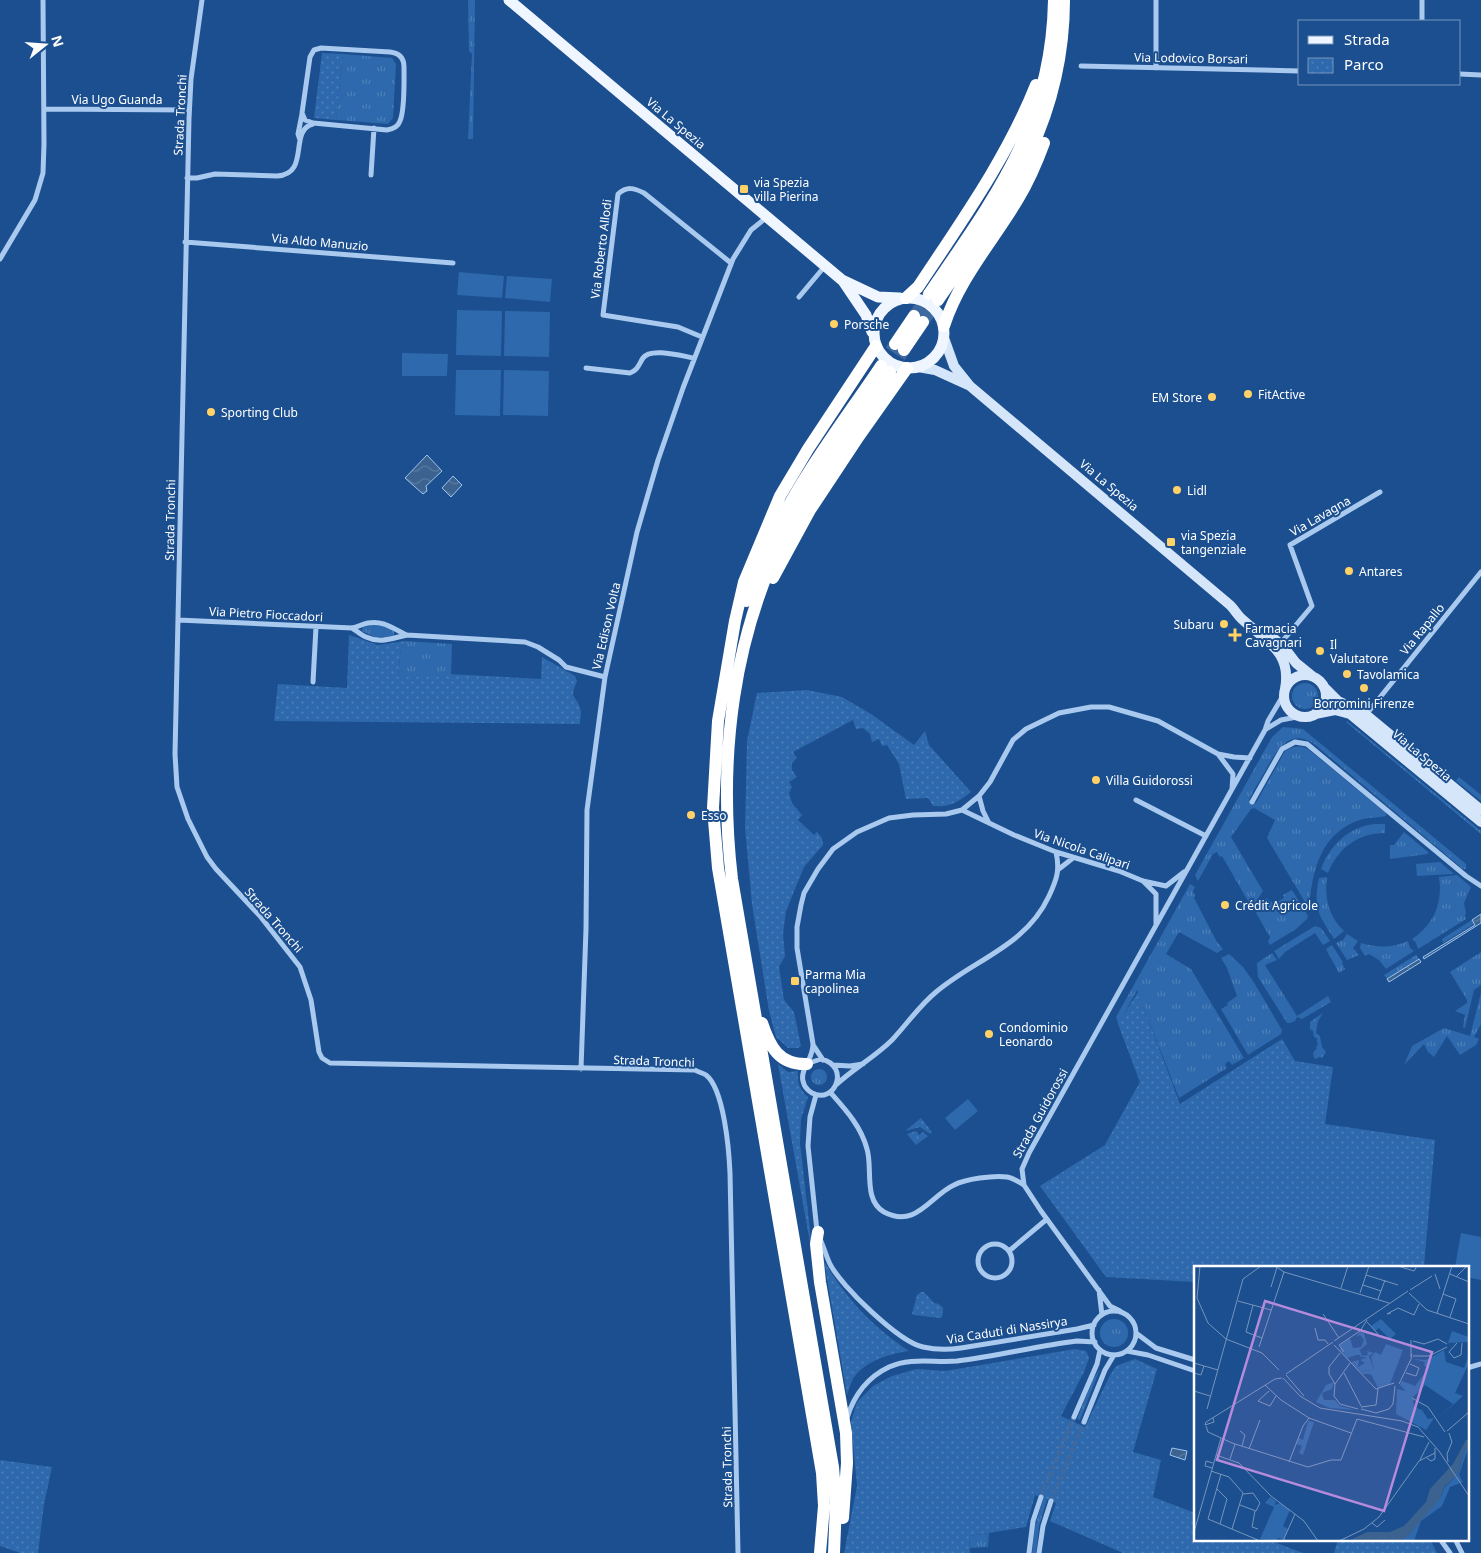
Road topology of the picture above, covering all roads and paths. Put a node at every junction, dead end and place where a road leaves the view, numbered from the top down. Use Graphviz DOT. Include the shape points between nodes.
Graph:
graph roads {
  1 [pos="43,0"];
  2 [pos="202,0"];
  3 [pos="509,0"];
  4 [pos="1054,0"];
  5 [pos="1064,0"];
  6 [pos="1156,0"];
  7 [pos="1422,0"];
  8 [pos="1422,20"];
  9 [pos="1058,28"];
  10 [pos="1081,66"];
  11 [pos="1156,68"];
  12 [pos="1298,71"];
  13 [pos="1461,74"];
  14 [pos="1481,75"];
  15 [pos="44,109"];
  16 [pos="189,110"];
  17 [pos="302,113"];
  18 [pos="314,124"];
  19 [pos="374,128"];
  20 [pos="300,140"];
  21 [pos="371,175"];
  22 [pos="187,178"];
  23 [pos="767,216"];
  24 [pos="185,242"];
  25 [pos="0,259"];
  26 [pos="453,263"];
  27 [pos="731,263"];
  28 [pos="825,265"];
  29 [pos="842,280"];
  30 [pos="799,297"];
  31 [pos="934,297"];
  32 [pos="903,298"];
  33 [pos="919,319"];
  34 [pos="944,332"];
  35 [pos="702,337"];
  36 [pos="874,341"];
  37 [pos="900,347"];
  38 [pos="694,358"];
  39 [pos="586,368"];
  40 [pos="912,368"];
  41 [pos="970,386"];
  42 [pos="1380,492"];
  43 [pos="1481,572"];
  44 [pos="1230,605"];
  45 [pos="753,616"];
  46 [pos="178,620"];
  47 [pos="316,627"];
  48 [pos="352,628"];
  49 [pos="407,635"];
  50 [pos="1280,644"];
  51 [pos="731,646"];
  52 [pos="604,677"];
  53 [pos="1314,677"];
  54 [pos="313,682"];
  55 [pos="1324,687"];
  56 [pos="1285,692"];
  57 [pos="1315,714"];
  58 [pos="1302,716"];
  59 [pos="1363,718"];
  60 [pos="1265,730"];
  61 [pos="1218,754"];
  62 [pos="1250,758"];
  63 [pos="1436,776"];
  64 [pos="1232,789"];
  65 [pos="979,796"];
  66 [pos="1136,800"];
  67 [pos="1252,802"];
  68 [pos="962,810"];
  69 [pos="1481,810"];
  70 [pos="988,821"];
  71 [pos="1481,822"];
  72 [pos="1206,836"];
  73 [pos="1056,852"];
  74 [pos="1073,858"];
  75 [pos="1059,869"];
  76 [pos="1187,870"];
  77 [pos="1143,881"];
  78 [pos="1481,886"];
  79 [pos="1156,925"];
  80 [pos="740,932"];
  81 [pos="813,1044"];
  82 [pos="824,1060"];
  83 [pos="808,1064"];
  84 [pos="866,1064"];
  85 [pos="833,1065"];
  86 [pos="581,1069"];
  87 [pos="836,1085"];
  88 [pos="830,1092"];
  89 [pos="816,1094"];
  90 [pos="1024,1184"];
  91 [pos="1047,1219"];
  92 [pos="818,1232"];
  93 [pos="1009,1251"];
  94 [pos="1099,1289"];
  95 [pos="1120,1312"];
  96 [pos="1102,1315"];
  97 [pos="1094,1325"];
  98 [pos="1136,1333"];
  99 [pos="1095,1342"];
  100 [pos="1100,1350"];
  101 [pos="1127,1351"];
  102 [pos="1114,1355"];
  103 [pos="1194,1360"];
  104 [pos="1481,1364"];
  105 [pos="1468,1368"];
  106 [pos="1194,1371"];
  107 [pos="1074,1417"];
  108 [pos="1084,1422"];
  109 [pos="846,1433"];
  110 [pos="1041,1497"];
  111 [pos="1051,1501"];
  112 [pos="1441,1540"];
  113 [pos="1456,1540"];
  114 [pos="738,1553"];
  115 [pos="820,1553"];
  116 [pos="834,1553"];
  117 [pos="840,1553"];
  118 [pos="1029,1553"];
  119 [pos="1039,1553"];
  120 [pos="1450,1553"];
  121 [pos="1462,1553"];
  1 -- 15 [label="street"];
  2 -- 16 [label="street, Strada Tronchi"];
  3 -- 23 [label="main road, Via La Spezia"];
  4 -- 9 [label="highway"];
  5 -- 9 [label="highway"];
  6 -- 11 [label="street"];
  7 -- 8 [label="street"];
  9 -- 31 [label="highway" via="1032,123 1021,148"];
  9 -- 32 [label="highway" via="1024,116 986,184 918,287"];
  9 -- 34 [label="highway" via="1064,55 1057,96 1033,172 961,285 949,309"];
  10 -- 11 [label="street, Via Lodovico Borsari"];
  11 -- 12 [label="street, Via Lodovico Borsari"];
  13 -- 14 [label="street"];
  15 -- 16 [label="street, Via Ugo Guanda"];
  15 -- 25 [label="street" via="44,163 38,191"];
  16 -- 22 [label="street, Strada Tronchi"];
  17 -- 18 [label="street" via="307,121"];
  17 -- 19 [label="street" via="314,50 394,53 404,65 401,120 392,129"];
  17 -- 20 [label="street"];
  18 -- 19 [label="street"];
  18 -- 20 [label="street" via="304,128"];
  19 -- 21 [label="street"];
  20 -- 22 [label="street" via="296,162 286,174 215,174"];
  22 -- 24 [label="street, Strada Tronchi"];
  23 -- 27 [label="street, Via Edison Volta" via="751,230"];
  23 -- 28 [label="main road, Via La Spezia"];
  24 -- 26 [label="street, Via Aldo Manuzio"];
  24 -- 46 [label="street, Strada Tronchi"];
  27 -- 35 [label="street, Via Edison Volta"];
  27 -- 35 [label="street, Via Roberto Allodi" via="636,188 628,188 618,194 603,315 678,327"];
  28 -- 29 [label="main road, Via La Spezia"];
  28 -- 30 [label="street"];
  29 -- 32 [label="main road, Via La Spezia" via="878,297"];
  29 -- 36 [label="main road, Via La Spezia" via="866,315"];
  32 -- 34 [label="main road, Via La Spezia" via="922,300 932,306 940,315"];
  32 -- 36 [label="main road" via="890,302 877,316"];
  33 -- 37 [label="highway"];
  34 -- 40 [label="main road" via="941,348 935,356 927,363"];
  34 -- 41 [label="main road, Via La Spezia" via="954,366"];
  35 -- 38 [label="street, Via Edison Volta"];
  36 -- 40 [label="main road, Via La Spezia" via="888,362"];
  36 -- 51 [label="highway" via="780,496 744,582"];
  38 -- 39 [label="street" via="653,352 644,356 638,368 630,373"];
  38 -- 52 [label="street, Via Edison Volta" via="637,532"];
  40 -- 41 [label="main road, Via La Spezia" via="935,370"];
  40 -- 45 [label="highway" via="859,436 810,510"];
  41 -- 44 [label="main road, Via La Spezia"];
  42 -- 50 [label="street, Via Lavagna" via="1290,545 1312,606"];
  43 -- 59 [label="street, Via Rapallo"];
  44 -- 50 [label="main road, Via La Spezia" via="1247,615"];
  44 -- 56 [label="main road, Via La Spezia" via="1282,657 1287,671"];
  45 -- 51 [label="highway" via="771,565 790,525 885,369 806,478 782,517 766,550"];
  45 -- 80 [label="highway" via="735,693 726,773 729,853"];
  46 -- 47 [label="street, Via Pietro Fioccadori"];
  46 -- 86 [label="street, Strada Tronchi" via="175,754 179,797 216,869 300,966 312,1000 322,1058 330,1062"];
  47 -- 48 [label="street, Via Pietro Fioccadori"];
  47 -- 54 [label="street"];
  48 -- 49 [label="street, Via Pietro Fioccadori" via="378,622"];
  48 -- 49 [label="street, Via Pietro Fioccadori" via="367,638 379,641"];
  49 -- 52 [label="street, Via Pietro Fioccadori" via="525,642 545,651 566,667"];
  50 -- 53 [label="main road, Via La Spezia"];
  51 -- 115 [label="highway" via="716,745 713,808 718,868 822,1473 824,1506"];
  52 -- 86 [label="street, Via Edison Volta" via="587,810"];
  53 -- 55 [label="main road, Via La Spezia"];
  53 -- 56 [label="main road" via="1297,676 1289,682"];
  55 -- 57 [label="main road" via="1326,700"];
  55 -- 59 [label="main road, Via La Spezia"];
  56 -- 58 [label="main road" via="1290,710"];
  56 -- 60 [label="street, Strada Guidorossi"];
  57 -- 58 [label="main road, Via La Spezia"];
  57 -- 59 [label="main road, Via La Spezia" via="1338,710"];
  58 -- 60 [label="street" via="1281,720"];
  59 -- 63 [label="main road, Via La Spezia"];
  60 -- 62 [label="street, Strada Guidorossi"];
  61 -- 62 [label="street"];
  61 -- 64 [label="street" via="1233,774"];
  61 -- 65 [label="street" via="1158,722 1109,708 1082,708 1059,713 1026,728 1013,740 995,775"];
  62 -- 64 [label="street, Strada Guidorossi"];
  63 -- 69 [label="main road, Via La Spezia"];
  63 -- 71 [label="main road, Via La Spezia"];
  64 -- 72 [label="street, Strada Guidorossi"];
  65 -- 68 [label="street"];
  65 -- 70 [label="street"];
  66 -- 72 [label="street"];
  67 -- 78 [label="street" via="1282,749 1295,742 1307,744"];
  68 -- 70 [label="street, Via Nicola Calipari"];
  68 -- 81 [label="street" via="901,816 876,823 856,832 833,849 818,869 800,905 796,938"];
  70 -- 73 [label="street, Via Nicola Calipari" via="1014,836"];
  72 -- 76 [label="street, Strada Guidorossi"];
  73 -- 74 [label="street, Via Nicola Calipari"];
  73 -- 75 [label="street"];
  74 -- 75 [label="street"];
  74 -- 77 [label="street, Via Nicola Calipari"];
  75 -- 84 [label="street" via="1045,904 1031,926 947,983"];
  76 -- 77 [label="street, Via Nicola Calipari" via="1166,886"];
  76 -- 79 [label="street, Strada Guidorossi"];
  77 -- 79 [label="street, Via Nicola Calipari" via="1156,894"];
  79 -- 90 [label="street, Strada Guidorossi" via="1026,1158 1022,1169"];
  80 -- 83 [label="highway" via="769,1042 786,1061"];
  80 -- 116 [label="highway" via="831,1450 836,1502"];
  81 -- 82 [label="street"];
  81 -- 83 [label="street"];
  82 -- 83 [label="street"];
  82 -- 85 [label="street"];
  83 -- 89 [label="street" via="802,1079 807,1089"];
  84 -- 85 [label="street"];
  84 -- 87 [label="street"];
  85 -- 87 [label="street" via="838,1076"];
  86 -- 114 [label="street, Strada Tronchi" via="695,1070 713,1083 722,1110 730,1172"];
  87 -- 88 [label="street"];
  88 -- 89 [label="street"];
  88 -- 90 [label="street" via="858,1126 867,1147 870,1192 875,1205 884,1212 895,1216 918,1213 943,1192 965,1181 1004,1177"];
  89 -- 92 [label="street, Via Caduti di Nassirya" via="808,1146"];
  90 -- 91 [label="street"];
  91 -- 93 [label="street"];
  91 -- 94 [label="street"];
  92 -- 97 [label="street, Via Caduti di Nassirya" via="831,1265 846,1284 890,1328 921,1347 961,1348"];
  92 -- 109 [label="highway" via="816,1244 821,1287"];
  93 -- 93 [label="street" via="995,1244 985,1248 978,1262 982,1273 992,1278 1004,1276 1011,1268"];
  94 -- 95 [label="street" via="1110,1306"];
  94 -- 96 [label="street"];
  95 -- 96 [label="street"];
  95 -- 98 [label="street" via="1132,1320"];
  96 -- 97 [label="street"];
  97 -- 99 [label="street"];
  98 -- 101 [label="street"];
  98 -- 103 [label="street" via="1156,1348"];
  99 -- 100 [label="street"];
  99 -- 109 [label="street" via="1075,1341 958,1360 897,1364 876,1375 861,1389 850,1408"];
  100 -- 102 [label="street"];
  100 -- 107 [label="street"];
  101 -- 102 [label="street"];
  101 -- 106 [label="street"];
  102 -- 108 [label="street"];
  104 -- 105 [label="street"];
  109 -- 117 [label="highway" via="847,1474"];
  110 -- 118 [label="street" via="1033,1521"];
  111 -- 119 [label="street"];
  112 -- 120 [label="street"];
  113 -- 121 [label="street"];
}
